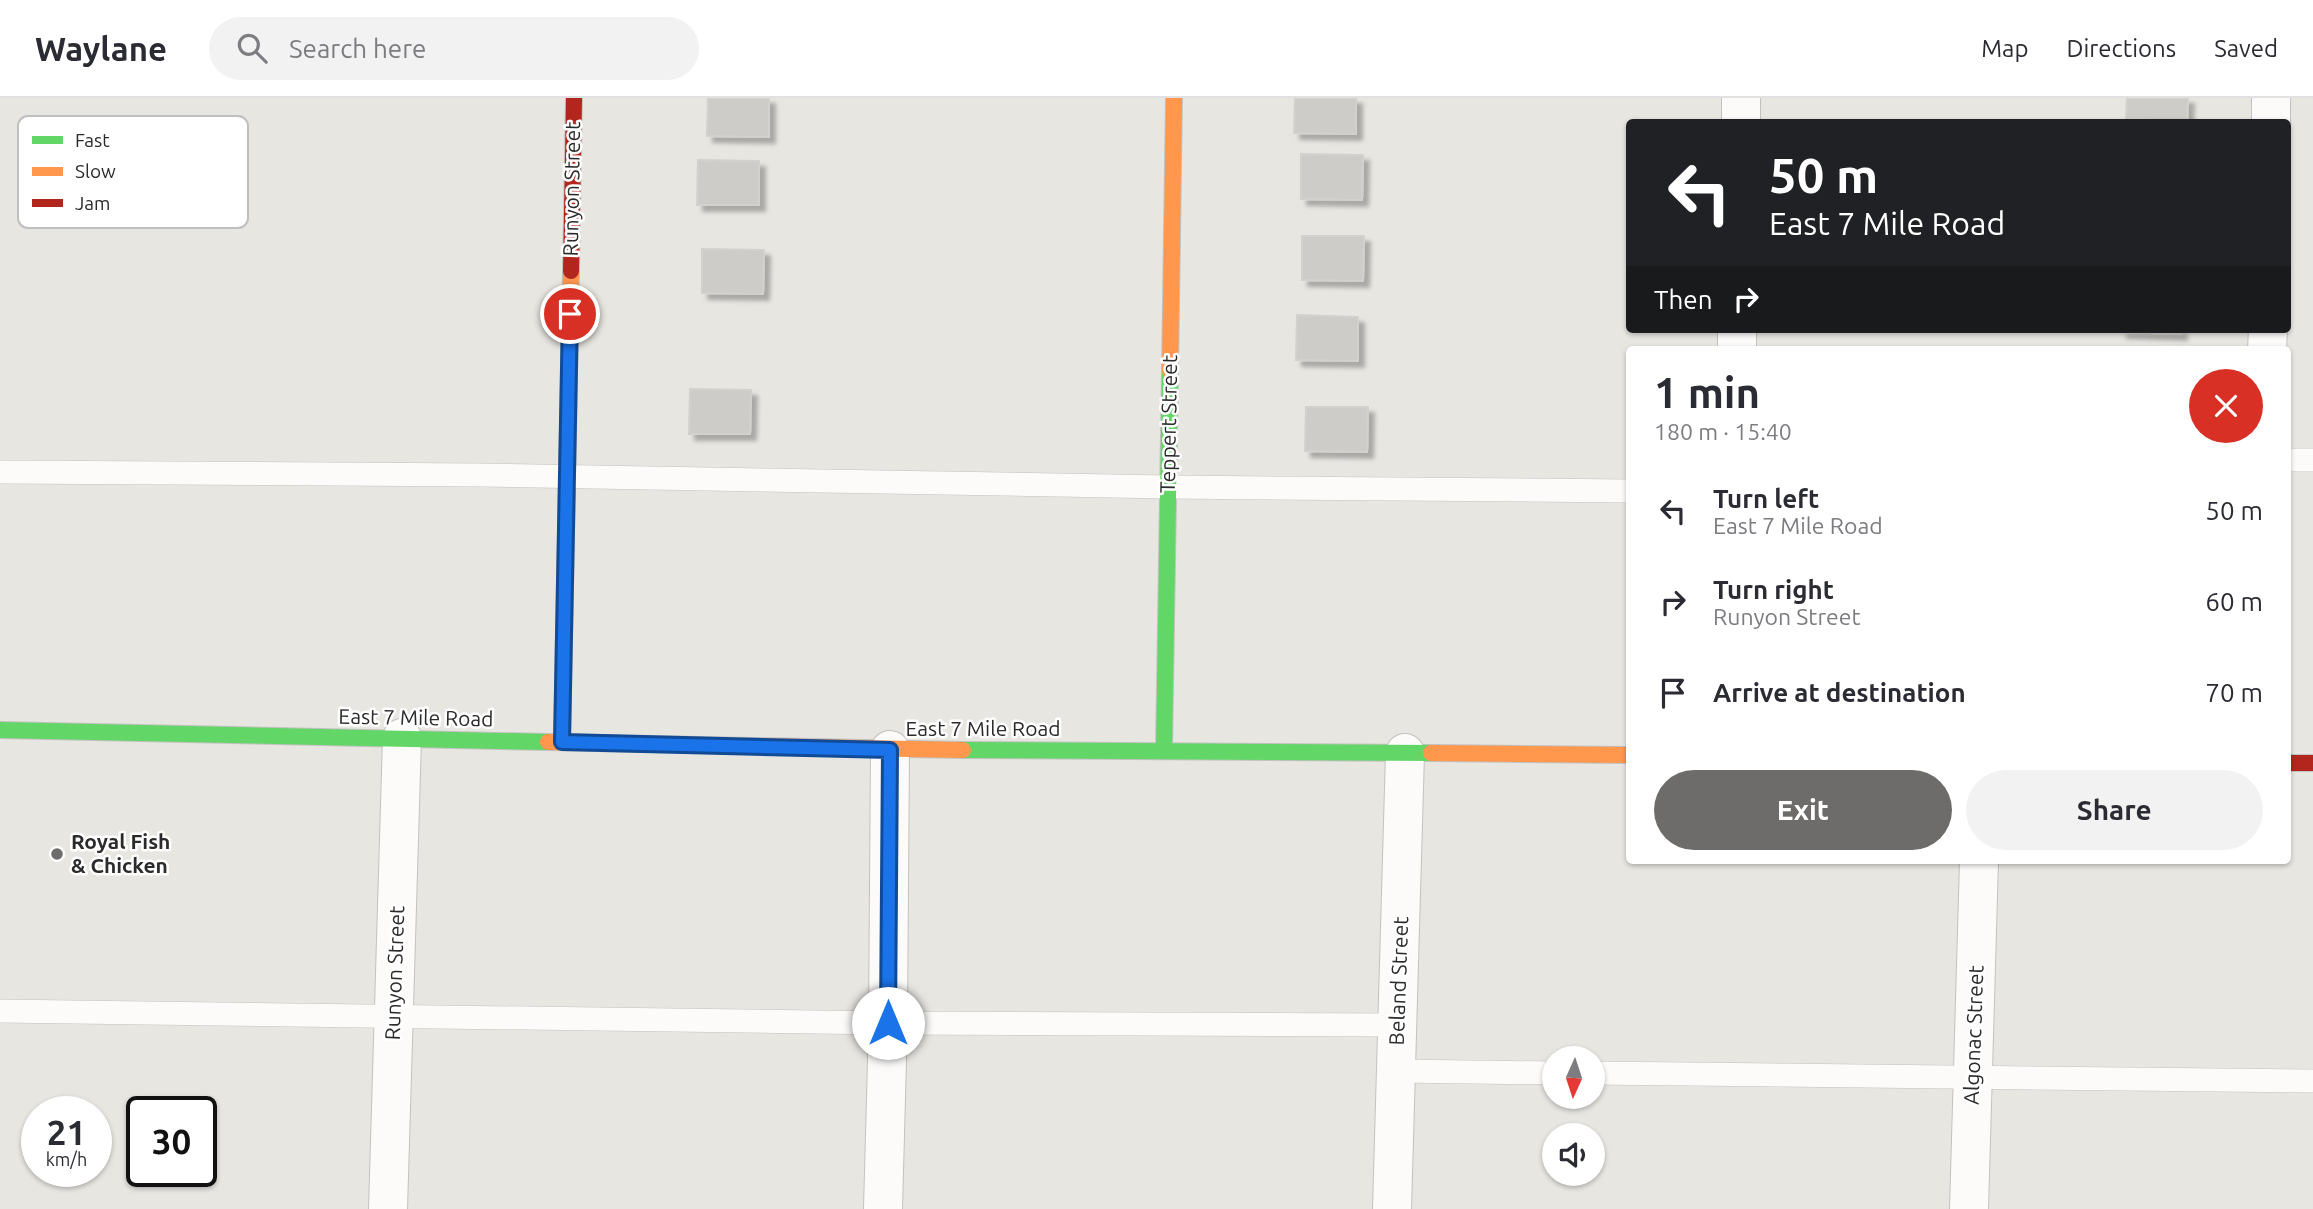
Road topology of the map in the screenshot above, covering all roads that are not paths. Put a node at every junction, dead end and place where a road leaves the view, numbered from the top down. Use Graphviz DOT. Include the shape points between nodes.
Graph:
graph roads {
  1 [pos="573,98"];
  2 [pos="1174,98"];
  3 [pos="1741,98"];
  4 [pos="2272,98"];
  5 [pos="1741,119"];
  6 [pos="2271,119"];
  7 [pos="2291,460"];
  8 [pos="2313,460"];
  9 [pos="0,472"];
  10 [pos="567,477"];
  11 [pos="1168,487"];
  12 [pos="1626,491"];
  13 [pos="0,730"];
  14 [pos="402,738"];
  15 [pos="562,742"];
  16 [pos="890,750"];
  17 [pos="1164,750"];
  18 [pos="1405,753"];
  19 [pos="1626,755"];
  20 [pos="2291,763"];
  21 [pos="2313,763"];
  22 [pos="1979,864"];
  23 [pos="0,1011"];
  24 [pos="394,1017"];
  25 [pos="888,1023"];
  26 [pos="1398,1025"];
  27 [pos="1396,1071"];
  28 [pos="1542,1073"];
  29 [pos="1605,1073"];
  30 [pos="1973,1077"];
  31 [pos="2313,1081"];
  32 [pos="388,1209"];
  33 [pos="883,1209"];
  34 [pos="1392,1209"];
  35 [pos="1969,1209"];
  1 -- 10 [label="street, Runyon Street"];
  2 -- 11 [label="street, Teppert Street"];
  3 -- 5 [label="street"];
  4 -- 6 [label="street"];
  7 -- 8 [label="lane"];
  9 -- 10 [label="lane"];
  10 -- 11 [label="lane"];
  10 -- 15 [label="street, Runyon Street"];
  11 -- 12 [label="lane"];
  11 -- 17 [label="street, Teppert Street"];
  13 -- 14 [label="street, East 7 Mile Road"];
  14 -- 15 [label="street, East 7 Mile Road"];
  14 -- 24 [label="street, Runyon Street"];
  15 -- 16 [label="street, East 7 Mile Road"];
  16 -- 17 [label="street, East 7 Mile Road"];
  16 -- 25 [label="street"];
  17 -- 18 [label="street, East 7 Mile Road"];
  18 -- 19 [label="street, East 7 Mile Road"];
  18 -- 26 [label="street, Beland Street"];
  20 -- 21 [label="street"];
  22 -- 30 [label="street, Algonac Street"];
  23 -- 24 [label="lane"];
  24 -- 25 [label="lane"];
  24 -- 32 [label="street, Runyon Street"];
  25 -- 26 [label="lane"];
  25 -- 33 [label="street"];
  26 -- 27 [label="street, Beland Street"];
  27 -- 28 [label="lane"];
  27 -- 34 [label="street, Beland Street"];
  29 -- 30 [label="lane"];
  30 -- 31 [label="lane"];
  30 -- 35 [label="street, Algonac Street"];
}
